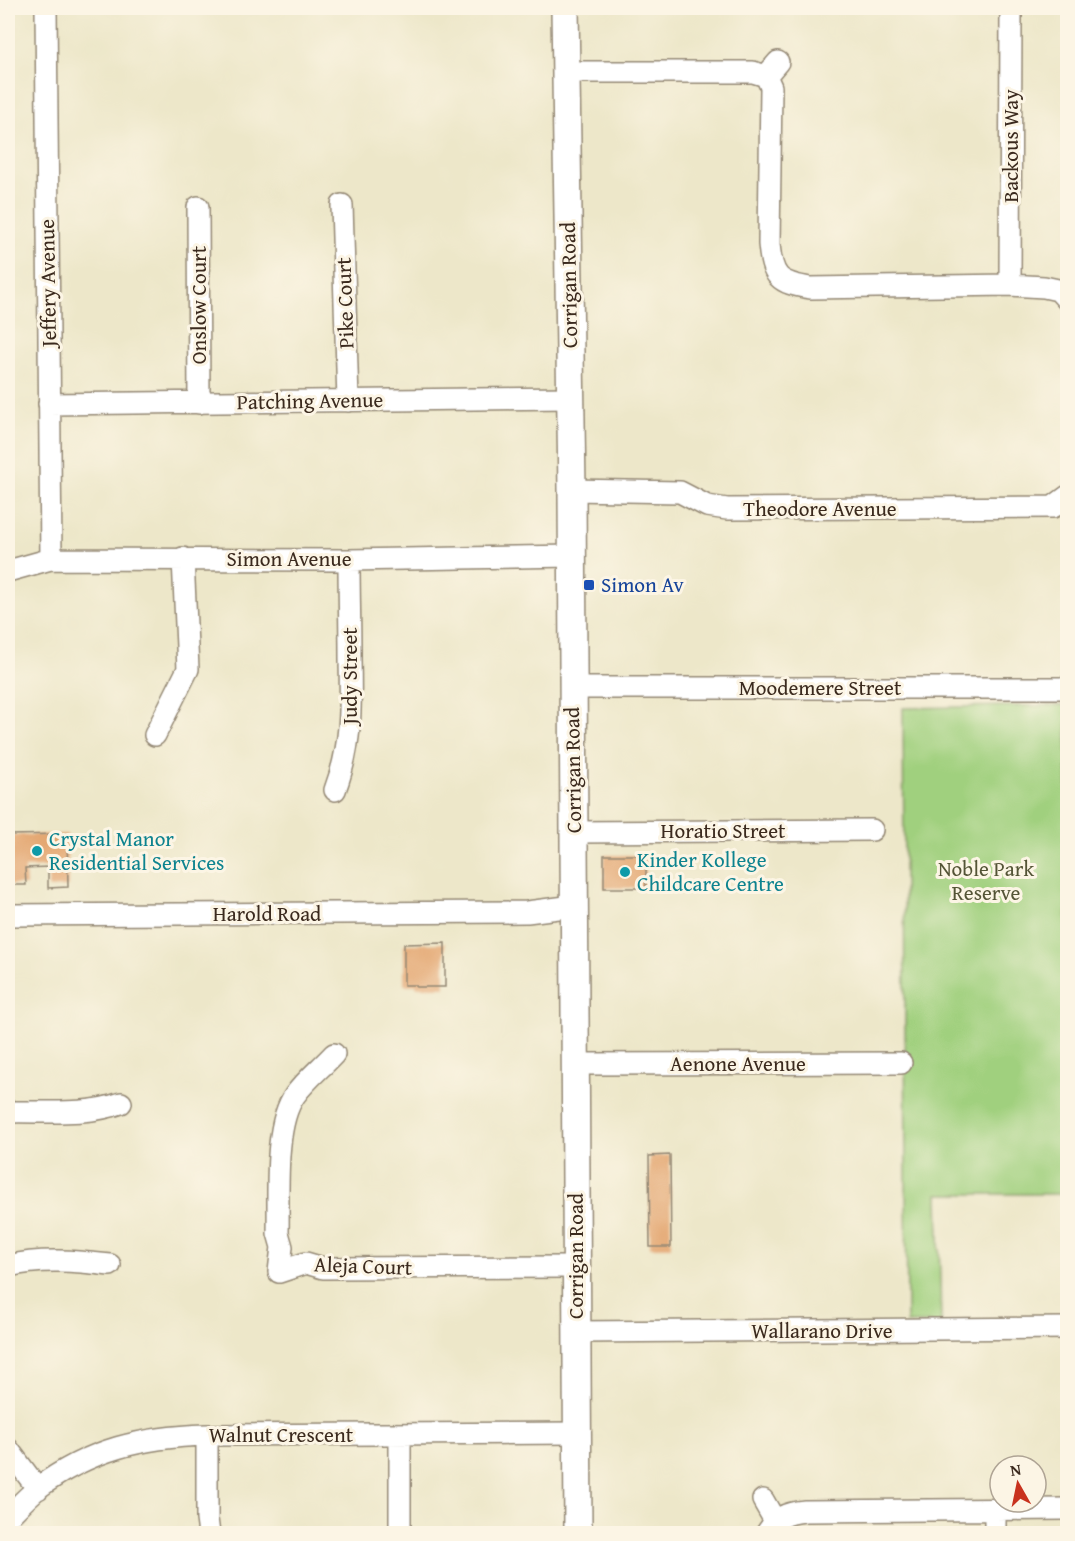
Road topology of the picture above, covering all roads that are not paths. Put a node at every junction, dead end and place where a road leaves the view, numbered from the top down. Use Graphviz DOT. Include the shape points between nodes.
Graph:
graph roads {
  1 [pos="46,8"];
  2 [pos="565,8"];
  3 [pos="1011,8"];
  4 [pos="566,72"];
  5 [pos="342,205"];
  6 [pos="198,207"];
  7 [pos="1010,285"];
  8 [pos="1068,301"];
  9 [pos="570,398"];
  10 [pos="348,401"];
  11 [pos="200,402"];
  12 [pos="49,404"];
  13 [pos="572,490"];
  14 [pos="1068,496"];
  15 [pos="572,556"];
  16 [pos="183,558"];
  17 [pos="51,560"];
  18 [pos="349,560"];
  19 [pos="8,571"];
  20 [pos="572,688"];
  21 [pos="1068,688"];
  22 [pos="155,735"];
  23 [pos="335,790"];
  24 [pos="872,830"];
  25 [pos="574,832"];
  26 [pos="575,912"];
  27 [pos="8,915"];
  28 [pos="334,1054"];
  29 [pos="901,1063"];
  30 [pos="576,1064"];
  31 [pos="121,1103"];
  32 [pos="8,1112"];
  33 [pos="110,1265"];
  34 [pos="8,1266"];
  35 [pos="576,1267"];
  36 [pos="1068,1328"];
  37 [pos="577,1332"];
  38 [pos="578,1433"];
  39 [pos="400,1434"];
  40 [pos="207,1435"];
  41 [pos="8,1449"];
  42 [pos="38,1489"];
  43 [pos="763,1500"];
  44 [pos="1048,1509"];
  45 [pos="1068,1509"];
  46 [pos="988,1510"];
  47 [pos="995,1514"];
  48 [pos="8,1517"];
  49 [pos="770,1527"];
  50 [pos="209,1533"];
  51 [pos="400,1533"];
  52 [pos="578,1533"];
  53 [pos="995,1533"];
  1 -- 12 [label="street, Jeffery Avenue"];
  2 -- 4 [label="main road, Corrigan Road"];
  3 -- 7 [label="street, Backous Way"];
  4 -- 7 [label="street" via="772,69 769,244 777,277 790,285"];
  4 -- 9 [label="main road, Corrigan Road"];
  5 -- 10 [label="street, Pike Court"];
  6 -- 11 [label="street, Onslow Court"];
  7 -- 8 [label="street" via="1058,290"];
  9 -- 10 [label="street, Patching Avenue"];
  9 -- 13 [label="main road, Corrigan Road"];
  10 -- 11 [label="street, Patching Avenue"];
  11 -- 12 [label="street, Patching Avenue"];
  12 -- 17 [label="street, Jeffery Avenue"];
  13 -- 14 [label="street, Theodore Avenue" via="680,492 708,506 727,509 1053,507"];
  13 -- 15 [label="main road, Corrigan Road"];
  15 -- 18 [label="street, Simon Avenue"];
  15 -- 20 [label="main road, Corrigan Road"];
  16 -- 17 [label="street, Simon Avenue"];
  16 -- 18 [label="street, Simon Avenue"];
  16 -- 22 [label="street" via="188,669"];
  17 -- 19 [label="street, Simon Avenue"];
  18 -- 23 [label="street, Judy Street" via="349,743"];
  20 -- 21 [label="street, Moodemere Street"];
  20 -- 25 [label="main road, Corrigan Road"];
  24 -- 25 [label="street, Horatio Street"];
  25 -- 26 [label="main road, Corrigan Road"];
  26 -- 27 [label="street, Harold Road"];
  26 -- 30 [label="main road, Corrigan Road"];
  28 -- 35 [label="street, Aleja Court" via="294,1096 284,1125 280,1141 279,1272 306,1263 323,1268"];
  29 -- 30 [label="street, Aenone Avenue"];
  30 -- 35 [label="main road, Corrigan Road"];
  31 -- 32 [label="street" via="101,1110"];
  33 -- 34 [label="street" via="32,1262"];
  35 -- 37 [label="main road, Corrigan Road"];
  36 -- 37 [label="street, Wallarano Drive"];
  37 -- 38 [label="main road, Corrigan Road"];
  38 -- 39 [label="street, Walnut Crescent"];
  38 -- 52 [label="main road, Corrigan Road"];
  39 -- 40 [label="street, Walnut Crescent"];
  39 -- 51 [label="street"];
  40 -- 42 [label="street, Walnut Crescent" via="147,1439 109,1449"];
  40 -- 50 [label="street"];
  41 -- 42 [label="street"];
  42 -- 48 [label="street, Walnut Crescent"];
  43 -- 49 [label="street"];
  44 -- 45 [label="street"];
  46 -- 49 [label="street" via="805,1511 789,1513"];
  47 -- 53 [label="street"];
}
